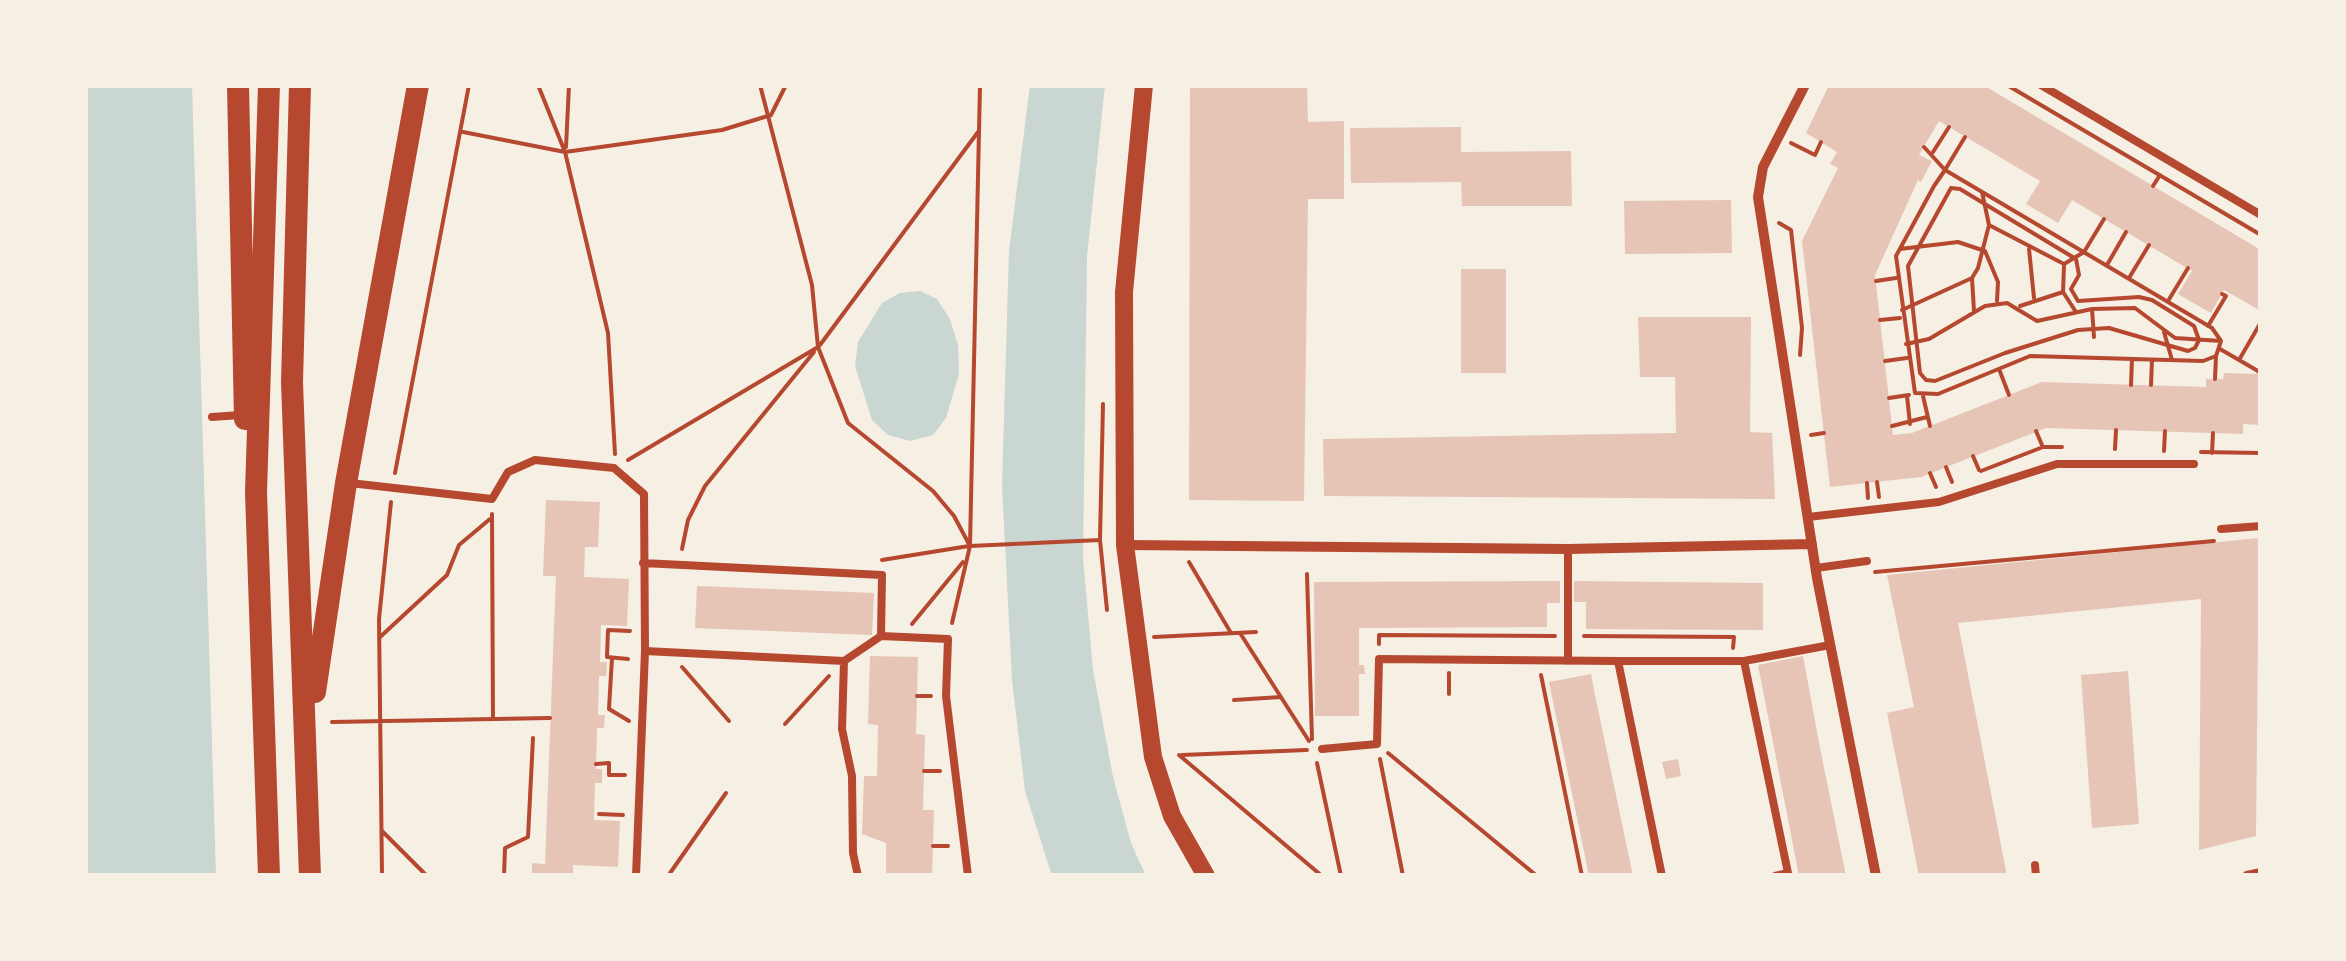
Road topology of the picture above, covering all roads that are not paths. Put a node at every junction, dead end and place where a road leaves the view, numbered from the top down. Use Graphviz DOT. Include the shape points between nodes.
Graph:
graph roads {
  1 [pos="238,85"];
  2 [pos="269,85"];
  3 [pos="300,85"];
  4 [pos="418,85"];
  5 [pos="1144,85"];
  6 [pos="1805,85"];
  7 [pos="2041,85"];
  8 [pos="2261,214"];
  9 [pos="245,415"];
  10 [pos="212,416"];
  11 [pos="2194,464"];
  12 [pos="346,482"];
  13 [pos="256,492"];
  14 [pos="1808,517"];
  15 [pos="2261,526"];
  16 [pos="2221,529"];
  17 [pos="1812,544"];
  18 [pos="1125,545"];
  19 [pos="1568,549"];
  20 [pos="1868,561"];
  21 [pos="644,564"];
  22 [pos="1816,568"];
  23 [pos="882,636"];
  24 [pos="1830,645"];
  25 [pos="645,655"];
  26 [pos="844,661"];
  27 [pos="1568,661"];
  28 [pos="1618,661"];
  29 [pos="1744,661"];
  30 [pos="1318,749"];
  31 [pos="307,790"];
  32 [pos="2035,865"];
  33 [pos="2261,873"];
  34 [pos="270,876"];
  35 [pos="310,876"];
  36 [pos="636,876"];
  37 [pos="858,876"];
  38 [pos="968,876"];
  39 [pos="1206,876"];
  40 [pos="1662,876"];
  41 [pos="1775,876"];
  42 [pos="1876,876"];
  43 [pos="2036,876"];
  44 [pos="2247,876"];
  1 -- 9 [label="main road"];
  2 -- 13 [label="main road"];
  3 -- 31 [label="main road" via="292,382"];
  4 -- 12 [label="main road"];
  5 -- 18 [label="street" via="1124,292"];
  6 -- 14 [label="street" via="1763,167 1758,197"];
  7 -- 8 [label="lane"];
  9 -- 10 [label="lane"];
  9 -- 13 [label="main road"];
  11 -- 14 [label="lane" via="2057,464 1940,502"];
  12 -- 21 [label="lane" via="492,498 508,472 536,460 614,468 644,494"];
  12 -- 31 [label="main road" via="319,643"];
  13 -- 34 [label="main road"];
  14 -- 17 [label="street"];
  15 -- 16 [label="lane"];
  17 -- 19 [label="street"];
  17 -- 22 [label="street"];
  18 -- 19 [label="street"];
  18 -- 39 [label="street" via="1153,756 1172,816"];
  19 -- 27 [label="lane"];
  20 -- 22 [label="lane"];
  21 -- 23 [label="lane" via="882,575"];
  21 -- 25 [label="lane"];
  22 -- 24 [label="street"];
  23 -- 26 [label="lane"];
  23 -- 38 [label="lane" via="948,639 946,696"];
  24 -- 29 [label="lane"];
  24 -- 42 [label="street"];
  25 -- 26 [label="lane"];
  25 -- 36 [label="lane"];
  26 -- 37 [label="lane" via="842,730"];
  27 -- 28 [label="lane"];
  27 -- 30 [label="lane" via="1380,659 1377,744"];
  28 -- 29 [label="lane"];
  28 -- 40 [label="lane"];
  29 -- 41 [label="lane" via="1788,873"];
  31 -- 35 [label="main road"];
  32 -- 43 [label="lane"];
  33 -- 44 [label="street"];
}
